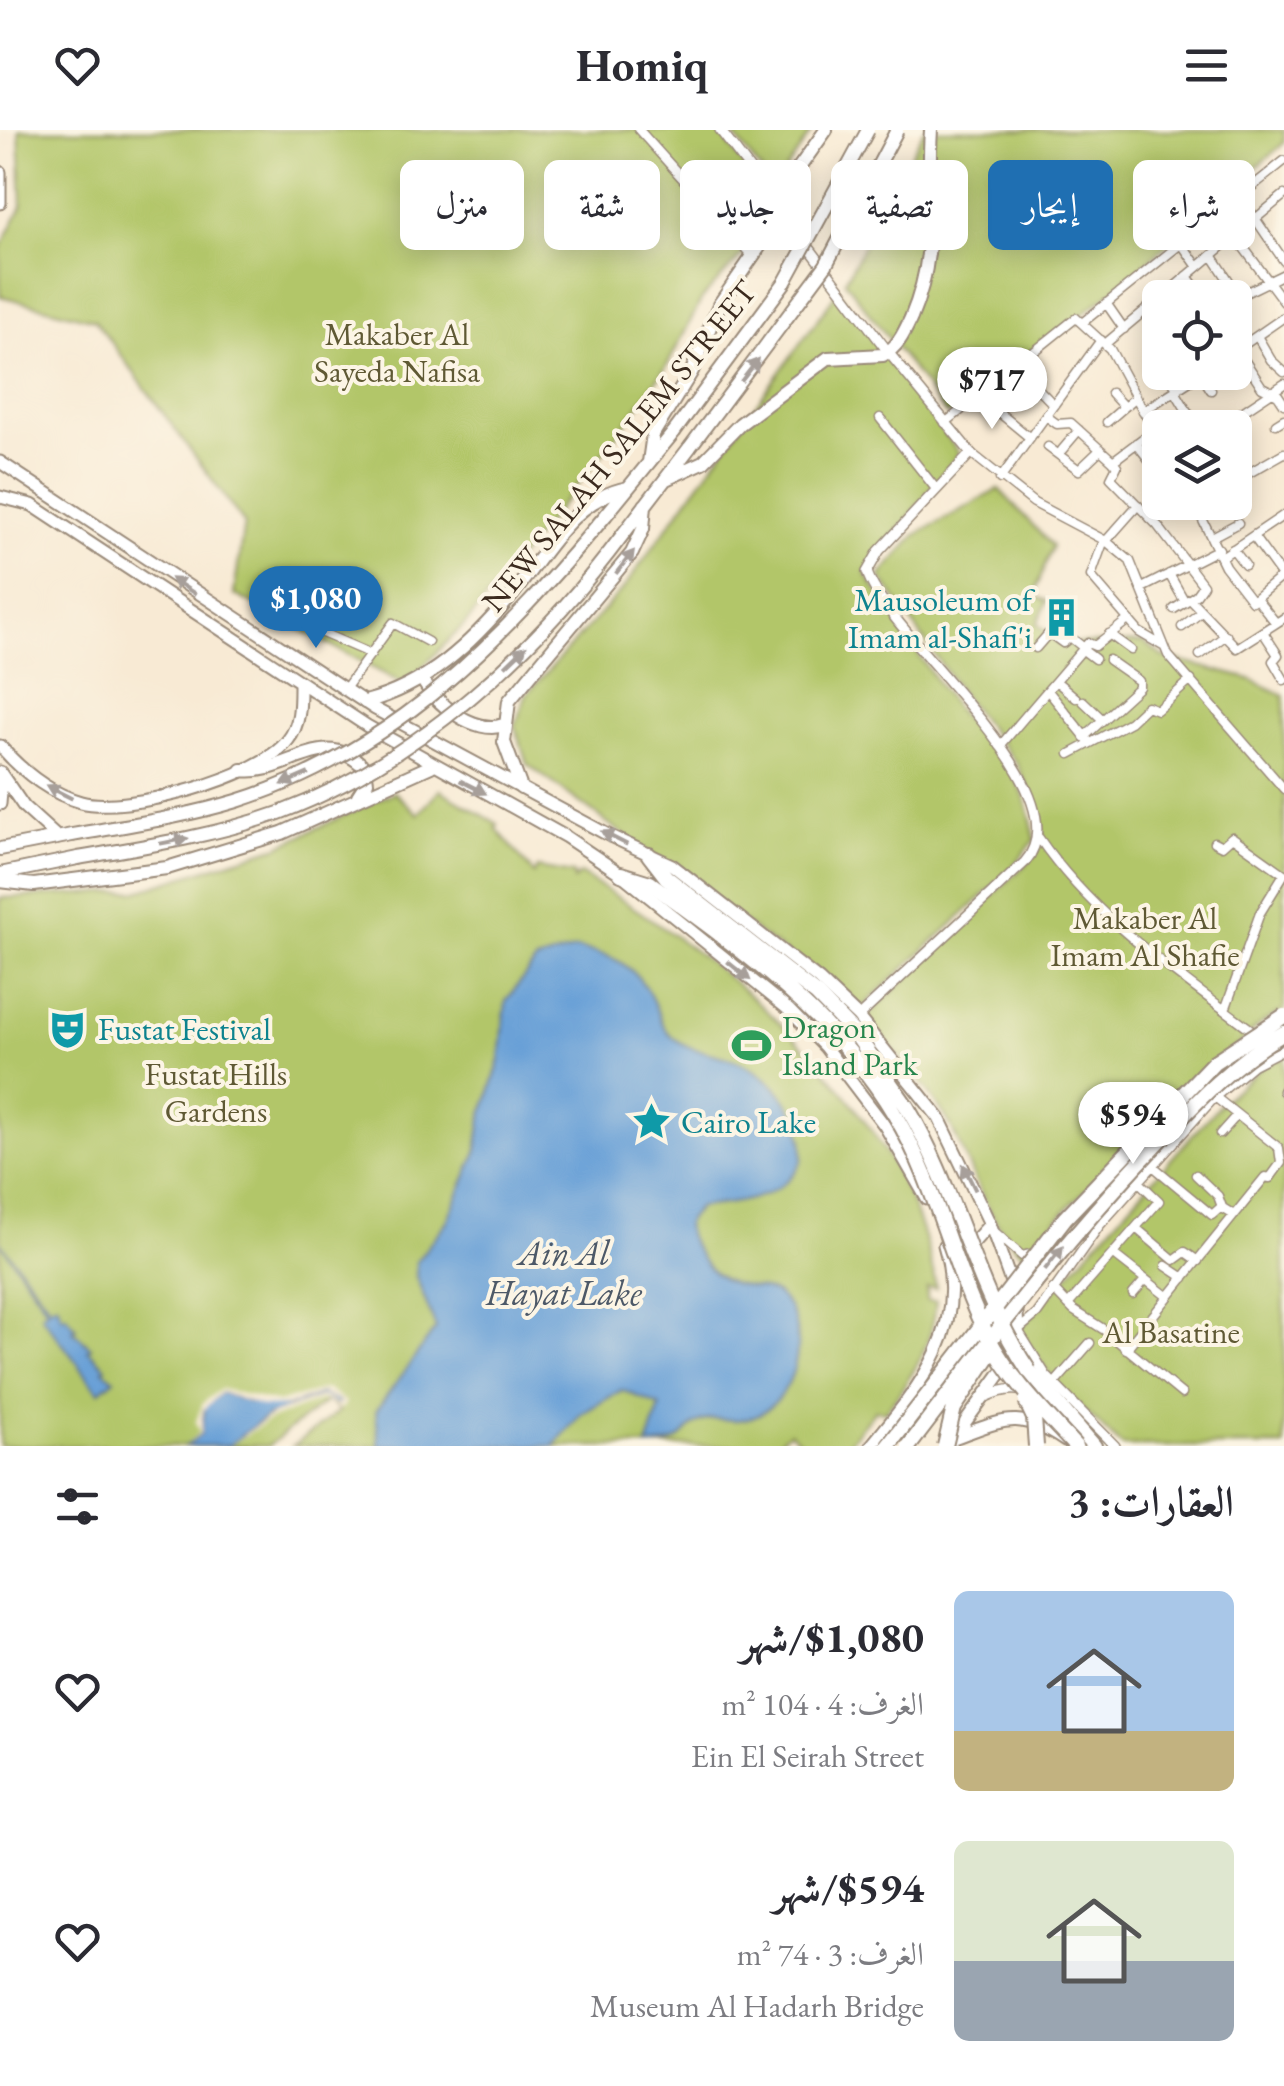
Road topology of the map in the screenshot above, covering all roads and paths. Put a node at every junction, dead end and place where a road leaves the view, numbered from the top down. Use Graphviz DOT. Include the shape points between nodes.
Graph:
graph roads {
  1 [pos="639,130"];
  2 [pos="720,130"];
  3 [pos="826,130"];
  4 [pos="868,130"];
  5 [pos="897,130"];
  6 [pos="931,130"];
  7 [pos="743,160"];
  8 [pos="805,160"];
  9 [pos="1280,164"];
  10 [pos="0,172"];
  11 [pos="1284,175"];
  12 [pos="1255,184"];
  13 [pos="1284,195"];
  14 [pos="0,203"];
  15 [pos="1256,219"];
  16 [pos="811,249"];
  17 [pos="756,250"];
  18 [pos="1172,250"];
  19 [pos="1186,250"];
  20 [pos="1217,250"];
  21 [pos="1246,250"];
  22 [pos="1212,254"];
  23 [pos="753,257"];
  24 [pos="1284,260"];
  25 [pos="1198,267"];
  26 [pos="1284,274"];
  27 [pos="1187,276"];
  28 [pos="1182,280"];
  29 [pos="1190,280"];
  30 [pos="1228,280"];
  31 [pos="1268,280"];
  32 [pos="1252,288"];
  33 [pos="1284,302"];
  34 [pos="1106,303"];
  35 [pos="1142,313"];
  36 [pos="1283,319"];
  37 [pos="1079,320"];
  38 [pos="1124,328"];
  39 [pos="1257,336"];
  40 [pos="1252,339"];
  41 [pos="1103,342"];
  42 [pos="889,353"];
  43 [pos="1016,366"];
  44 [pos="1252,372"];
  45 [pos="1284,372"];
  46 [pos="1284,384"];
  47 [pos="1176,390"];
  48 [pos="1271,392"];
  49 [pos="1111,394"];
  50 [pos="979,396"];
  51 [pos="1136,397"];
  52 [pos="1284,404"];
  53 [pos="1054,405"];
  54 [pos="1224,405"];
  55 [pos="1124,407"];
  56 [pos="1142,410"];
  57 [pos="1145,410"];
  58 [pos="1187,410"];
  59 [pos="1227,410"];
  60 [pos="1244,410"];
  61 [pos="1046,416"];
  62 [pos="880,418"];
  63 [pos="1107,422"];
  64 [pos="945,424"];
  65 [pos="1079,430"];
  66 [pos="1030,438"];
  67 [pos="1142,439"];
  68 [pos="1136,443"];
  69 [pos="1048,446"];
  70 [pos="1062,450"];
  71 [pos="1100,450"];
  72 [pos="1142,451"];
  73 [pos="971,453"];
  74 [pos="1283,456"];
  75 [pos="1113,461"];
  76 [pos="649,462"];
  77 [pos="3,466"];
  78 [pos="1252,472"];
  79 [pos="666,479"];
  80 [pos="1000,479"];
  81 [pos="628,488"];
  82 [pos="936,489"];
  83 [pos="0,496"];
  84 [pos="1138,505"];
  85 [pos="645,506"];
  86 [pos="1142,509"];
  87 [pos="1284,515"];
  88 [pos="1152,520"];
  89 [pos="1204,520"];
  90 [pos="1238,523"];
  91 [pos="1252,536"];
  92 [pos="1212,537"];
  93 [pos="1105,541"];
  94 [pos="1233,549"];
  95 [pos="1221,553"];
  96 [pos="1188,564"];
  97 [pos="1245,564"];
  98 [pos="1169,574"];
  99 [pos="1283,577"];
  100 [pos="1142,588"];
  101 [pos="1190,597"];
  102 [pos="1256,598"];
  103 [pos="1174,609"];
  104 [pos="1200,612"];
  105 [pos="276,613"];
  106 [pos="1128,620"];
  107 [pos="1280,620"];
  108 [pos="1182,627"];
  109 [pos="1263,632"];
  110 [pos="1110,634"];
  111 [pos="1226,636"];
  112 [pos="428,642"];
  113 [pos="1164,647"];
  114 [pos="1036,648"];
  115 [pos="1083,649"];
  116 [pos="1131,650"];
  117 [pos="371,654"];
  118 [pos="1200,655"];
  119 [pos="1095,658"];
  120 [pos="1109,660"];
  121 [pos="424,680"];
  122 [pos="1191,680"];
  123 [pos="1284,680"];
  124 [pos="300,682"];
  125 [pos="1058,682"];
  126 [pos="345,690"];
  127 [pos="1050,692"];
  128 [pos="365,702"];
  129 [pos="1104,720"];
  130 [pos="503,726"];
  131 [pos="1087,739"];
  132 [pos="0,746"];
  133 [pos="1000,746"];
  134 [pos="1070,754"];
  135 [pos="432,766"];
  136 [pos="242,770"];
  137 [pos="1,775"];
  138 [pos="521,788"];
  139 [pos="1284,789"];
  140 [pos="352,802"];
  141 [pos="0,804"];
  142 [pos="65,837"];
  143 [pos="1038,838"];
  144 [pos="1214,842"];
  145 [pos="0,849"];
  146 [pos="649,854"];
  147 [pos="621,874"];
  148 [pos="1284,874"];
  149 [pos="0,878"];
  150 [pos="1225,1010"];
  151 [pos="1284,1014"];
  152 [pos="858,1017"];
  153 [pos="1252,1030"];
  154 [pos="1284,1034"];
  155 [pos="1282,1052"];
  156 [pos="1215,1098"];
  157 [pos="1237,1114"];
  158 [pos="939,1118"];
  159 [pos="1220,1134"];
  160 [pos="900,1149"];
  161 [pos="1282,1164"];
  162 [pos="1154,1166"];
  163 [pos="1196,1175"];
  164 [pos="1139,1182"];
  165 [pos="1222,1207"];
  166 [pos="1234,1215"];
  167 [pos="992,1227"];
  168 [pos="1136,1228"];
  169 [pos="946,1248"];
  170 [pos="1113,1254"];
  171 [pos="1198,1261"];
  172 [pos="1166,1266"];
  173 [pos="1184,1278"];
  174 [pos="1145,1280"];
  175 [pos="1052,1289"];
  176 [pos="1133,1294"];
  177 [pos="1168,1297"];
  178 [pos="1070,1308"];
  179 [pos="1010,1314"];
  180 [pos="1018,1331"];
  181 [pos="1090,1343"];
  182 [pos="1126,1349"];
  183 [pos="939,1354"];
  184 [pos="1014,1379"];
  185 [pos="1054,1384"];
  186 [pos="1182,1394"];
  187 [pos="986,1397"];
  188 [pos="949,1443"];
  189 [pos="1070,1444"];
  190 [pos="871,1446"];
  191 [pos="888,1446"];
  192 [pos="909,1446"];
  193 [pos="1036,1446"];
  194 [pos="1094,1446"];
  195 [pos="1116,1446"];
  1 -- 23 [label="street"];
  2 -- 7 [label="street"];
  3 -- 8 [label="highway"];
  4 -- 76 [label="highway, NEW SALAH SALEM STREET, bridge" via="785,282"];
  79 -- 5 [label="highway, NEW SALAH SALEM STREET, one-way, bridge" via="804,298 849,228"];
  6 -- 42 [label="highway" via="931,250 913,312"];
  9 -- 11 [label="street"];
  9 -- 12 [label="street"];
  10 -- 14 [label="main road"];
  13 -- 15 [label="street"];
  15 -- 24 [label="street"];
  16 -- 42 [label="street"];
  17 -- 23 [label="highway"];
  18 -- 34 [label="street"];
  19 -- 25 [label="street"];
  20 -- 22 [label="street"];
  21 -- 31 [label="street"];
  22 -- 25 [label="street"];
  22 -- 30 [label="street"];
  23 -- 76 [label="highway" via="719,305 692,371 656,427"];
  25 -- 27 [label="street"];
  26 -- 31 [label="street"];
  27 -- 28 [label="street"];
  27 -- 29 [label="street"];
  31 -- 32 [label="street"];
  31 -- 33 [label="street"];
  34 -- 37 [label="street"];
  34 -- 38 [label="street"];
  35 -- 38 [label="street"];
  36 -- 39 [label="street"];
  37 -- 41 [label="street"];
  37 -- 43 [label="street"];
  38 -- 41 [label="street"];
  39 -- 40 [label="street"];
  39 -- 45 [label="street"];
  41 -- 51 [label="street"];
  41 -- 53 [label="street"];
  42 -- 64 [label="street"];
  42 -- 79 [label="highway" via="828,358 746,418 703,462"];
  43 -- 50 [label="street"];
  43 -- 53 [label="street"];
  44 -- 48 [label="street"];
  46 -- 48 [label="street"];
  47 -- 57 [label="street"];
  47 -- 58 [label="street"];
  48 -- 52 [label="street"];
  48 -- 60 [label="street"];
  49 -- 55 [label="street"];
  50 -- 64 [label="street"];
  50 -- 66 [label="street"];
  51 -- 55 [label="street"];
  51 -- 56 [label="street"];
  53 -- 61 [label="street"];
  54 -- 59 [label="street"];
  55 -- 63 [label="street"];
  61 -- 65 [label="street"];
  61 -- 66 [label="street"];
  62 -- 82 [label="street"];
  64 -- 73 [label="street"];
  65 -- 70 [label="street"];
  65 -- 71 [label="street"];
  66 -- 80 [label="street"];
  67 -- 68 [label="street"];
  68 -- 72 [label="street"];
  68 -- 75 [label="street"];
  69 -- 71 [label="street" via="1079,470"];
  71 -- 75 [label="street"];
  73 -- 80 [label="street"];
  73 -- 82 [label="street"];
  74 -- 78 [label="street"];
  75 -- 84 [label="street" via="1111,478"];
  76 -- 81 [label="highway, NEW SALAH SALEM STREET"];
  126 -- 77 [label="main road, one-way"];
  79 -- 85 [label="highway, NEW SALAH SALEM STREET"];
  80 -- 93 [label="street"];
  81 -- 121 [label="highway" via="583,507 496,612"];
  81 -- 142 [label="highway, NEW SALAH SALEM STREET, one-way, bridge" via="478,659 373,738 236,801"];
  82 -- 133 [label="street" via="867,572"];
  83 -- 124 [label="main road" via="32,505"];
  84 -- 86 [label="street"];
  84 -- 93 [label="street"];
  130 -- 85 [label="highway, one-way" via="518,686 632,553"];
  149 -- 85 [label="highway, NEW SALAH SALEM STREET, one-way, bridge" via="255,821 368,770 512,659"];
  87 -- 91 [label="street"];
  88 -- 96 [label="street"];
  89 -- 92 [label="street"];
  90 -- 92 [label="street"];
  91 -- 94 [label="street"];
  91 -- 99 [label="street"];
  92 -- 95 [label="street"];
  93 -- 100 [label="street" via="1130,561"];
  93 -- 106 [label="street" via="1090,576"];
  94 -- 95 [label="street"];
  94 -- 97 [label="street"];
  95 -- 96 [label="street"];
  95 -- 102 [label="street"];
  96 -- 98 [label="street"];
  96 -- 101 [label="street" via="1203,585"];
  98 -- 100 [label="street"];
  98 -- 101 [label="street"];
  99 -- 102 [label="street"];
  100 -- 113 [label="street"];
  101 -- 103 [label="street"];
  101 -- 104 [label="street"];
  102 -- 107 [label="street"];
  104 -- 108 [label="street"];
  104 -- 111 [label="street"];
  105 -- 117 [label="street"];
  106 -- 110 [label="street"];
  106 -- 113 [label="street"];
  107 -- 109 [label="street"];
  109 -- 111 [label="street" via="1237,648"];
  109 -- 123 [label="street"];
  110 -- 115 [label="street"];
  110 -- 116 [label="street"];
  111 -- 118 [label="street"];
  112 -- 117 [label="street" via="396,622"];
  113 -- 122 [label="street"];
  114 -- 115 [label="street" via="1049,633"];
  115 -- 119 [label="street"];
  115 -- 125 [label="street"];
  117 -- 126 [label="street"];
  120 -- 129 [label="street" via="1140,687"];
  121 -- 128 [label="highway"];
  121 -- 130 [label="highway" via="436,699 479,726"];
  122 -- 131 [label="street" via="1157,710 1148,705 1130,722"];
  122 -- 139 [label="street"];
  124 -- 135 [label="main road"];
  124 -- 136 [label="main road" via="290,739"];
  125 -- 127 [label="street"];
  125 -- 129 [label="street"];
  126 -- 128 [label="main road"];
  127 -- 131 [label="street"];
  127 -- 133 [label="street"];
  128 -- 138 [label="main road"];
  129 -- 131 [label="street"];
  130 -- 138 [label="highway"];
  131 -- 134 [label="street"];
  136 -- 132 [label="main road, one-way" via="146,800 94,804 42,783"];
  133 -- 143 [label="street" via="1027,790"];
  135 -- 140 [label="highway"];
  135 -- 147 [label="main road, one-way"];
  136 -- 140 [label="highway" via="328,749 365,768 366,786"];
  137 -- 141 [label="main road"];
  137 -- 142 [label="main road" via="24,807"];
  146 -- 138 [label="main road, one-way"];
  140 -- 149 [label="highway" via="252,843 153,871 34,885"];
  142 -- 145 [label="highway, NEW SALAH SALEM STREET"];
  143 -- 150 [label="street" via="1073,886"];
  143 -- 152 [label="street" via="1025,862"];
  144 -- 148 [label="street" via="1222,846 1232,837"];
  146 -- 152 [label="main road" via="672,864"];
  146 -- 194 [label="highway, bridge" via="666,877 817,996 874,1058 932,1151 1004,1332"];
  147 -- 160 [label="main road, one-way" via="801,1022"];
  147 -- 184 [label="highway, bridge" via="650,883 775,980 865,1068 920,1158 979,1318"];
  148 -- 150 [label="street" via="1260,913"];
  150 -- 153 [label="street"];
  151 -- 153 [label="street"];
  151 -- 191 [label="highway, bridge" via="1214,1062 1092,1190"];
  152 -- 158 [label="main road"];
  153 -- 155 [label="street"];
  153 -- 167 [label="street" via="1182,1086 1031,1255 1015,1251"];
  179 -- 154 [label="highway, one-way, bridge" via="1090,1214 1207,1090"];
  155 -- 156 [label="street" via="1253,1065"];
  156 -- 157 [label="street"];
  156 -- 162 [label="street"];
  157 -- 159 [label="street"];
  157 -- 161 [label="street" via="1280,1148"];
  158 -- 160 [label="main road" via="917,1123"];
  167 -- 158 [label="main road, one-way"];
  160 -- 169 [label="main road"];
  161 -- 166 [label="street"];
  162 -- 164 [label="street"];
  162 -- 165 [label="street" via="1212,1216"];
  163 -- 165 [label="street"];
  164 -- 168 [label="street" via="1160,1201"];
  164 -- 175 [label="street"];
  165 -- 166 [label="street"];
  166 -- 171 [label="street"];
  167 -- 169 [label="main road" via="972,1244"];
  167 -- 180 [label="main road" via="1016,1296"];
  168 -- 170 [label="street"];
  168 -- 171 [label="street" via="1174,1260 1185,1252"];
  169 -- 183 [label="main road" via="953,1296"];
  170 -- 174 [label="street"];
  170 -- 178 [label="street"];
  171 -- 173 [label="street"];
  172 -- 173 [label="street"];
  173 -- 177 [label="street"];
  174 -- 176 [label="street"];
  174 -- 177 [label="street"];
  175 -- 178 [label="street"];
  175 -- 180 [label="street"];
  177 -- 182 [label="street"];
  178 -- 182 [label="street"];
  179 -- 188 [label="highway, bridge" via="954,1408"];
  179 -- 192 [label="highway, bridge"];
  180 -- 185 [label="street"];
  180 -- 187 [label="main road"];
  181 -- 185 [label="street"];
  182 -- 186 [label="street"];
  183 -- 187 [label="main road" via="952,1392"];
  183 -- 190 [label="main road"];
  184 -- 189 [label="highway, bridge"];
  184 -- 193 [label="highway, bridge" via="1034,1418"];
  185 -- 195 [label="street"];
  187 -- 188 [label="main road"];
  187 -- 189 [label="street" via="1016,1388 1036,1394"];
  188 -- 189 [label="main road" via="1009,1418"];
}
